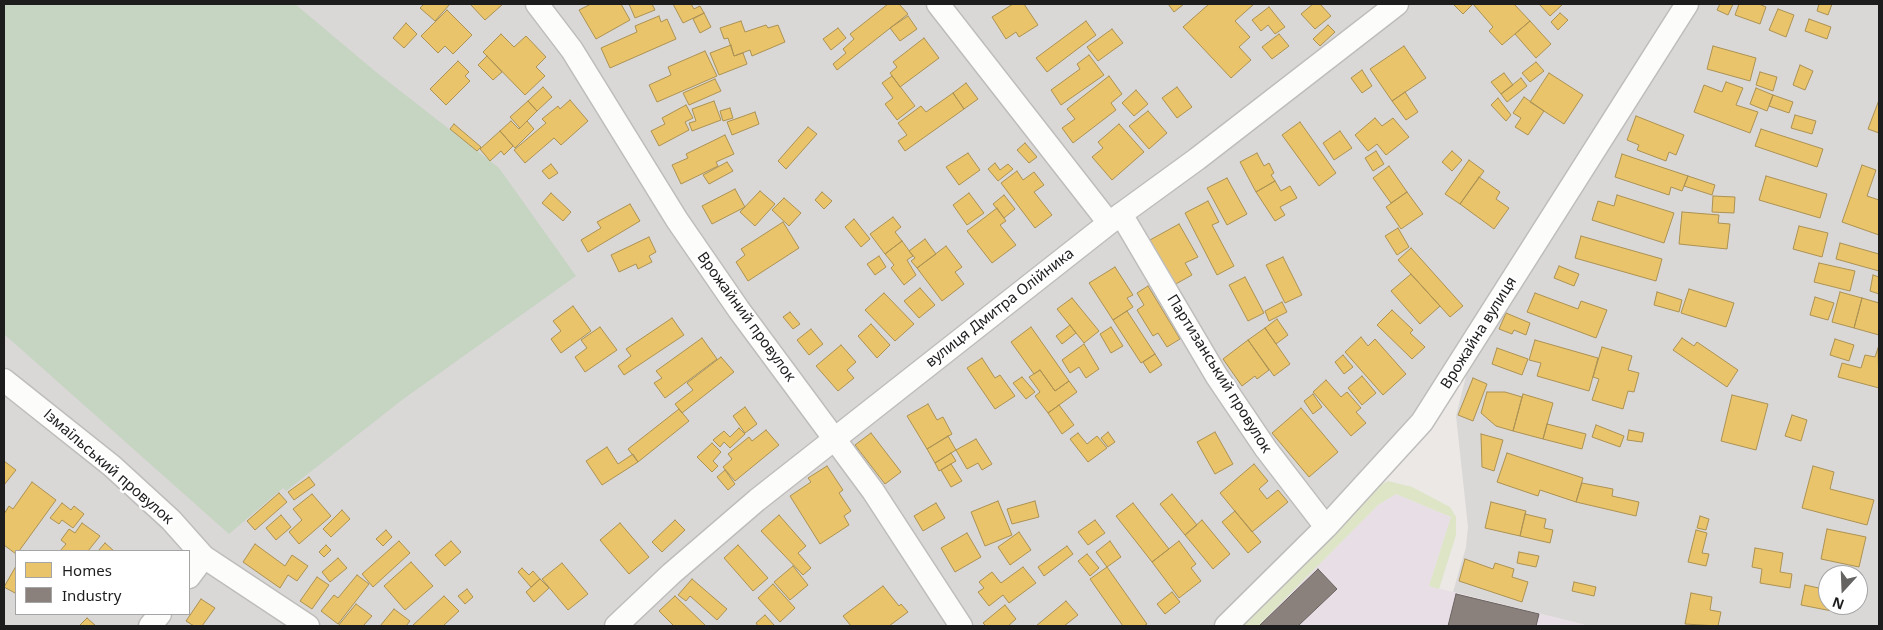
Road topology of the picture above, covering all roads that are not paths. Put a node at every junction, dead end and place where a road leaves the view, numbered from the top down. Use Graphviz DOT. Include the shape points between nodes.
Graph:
graph roads {
  1 [pos="537,4"];
  2 [pos="938,4"];
  3 [pos="1397,4"];
  4 [pos="1687,4"];
  5 [pos="1115,218"];
  6 [pos="4,380"];
  7 [pos="834,438"];
  8 [pos="1326,527"];
  9 [pos="204,557"];
  10 [pos="190,576"];
  11 [pos="159,615"];
  12 [pos="150,626"];
  13 [pos="308,626"];
  14 [pos="616,626"];
  15 [pos="961,626"];
  16 [pos="1226,626"];
  1 -- 7 [label="street, Врожайний провулок" via="572,50 677,220"];
  2 -- 5 [label="street, Партизанський провулок"];
  3 -- 5 [label="street, вулиця Дмитра Олійника"];
  4 -- 8 [label="street, Врожайна вулиця" via="1422,422"];
  5 -- 7 [label="street, вулиця Дмитра Олійника"];
  5 -- 8 [label="street, Партизанський провулок" via="1266,449"];
  6 -- 9 [label="street, Ізмаїльський провулок" via="112,466"];
  7 -- 14 [label="street, вулиця Дмитра Олійника" via="671,574"];
  7 -- 15 [label="street, Врожайний провулок" via="874,491"];
  8 -- 16 [label="street, Врожайна вулиця"];
  9 -- 10 [label="street"];
  9 -- 13 [label="street, Ізмаїльський провулок"];
  11 -- 12 [label="street"];
}
